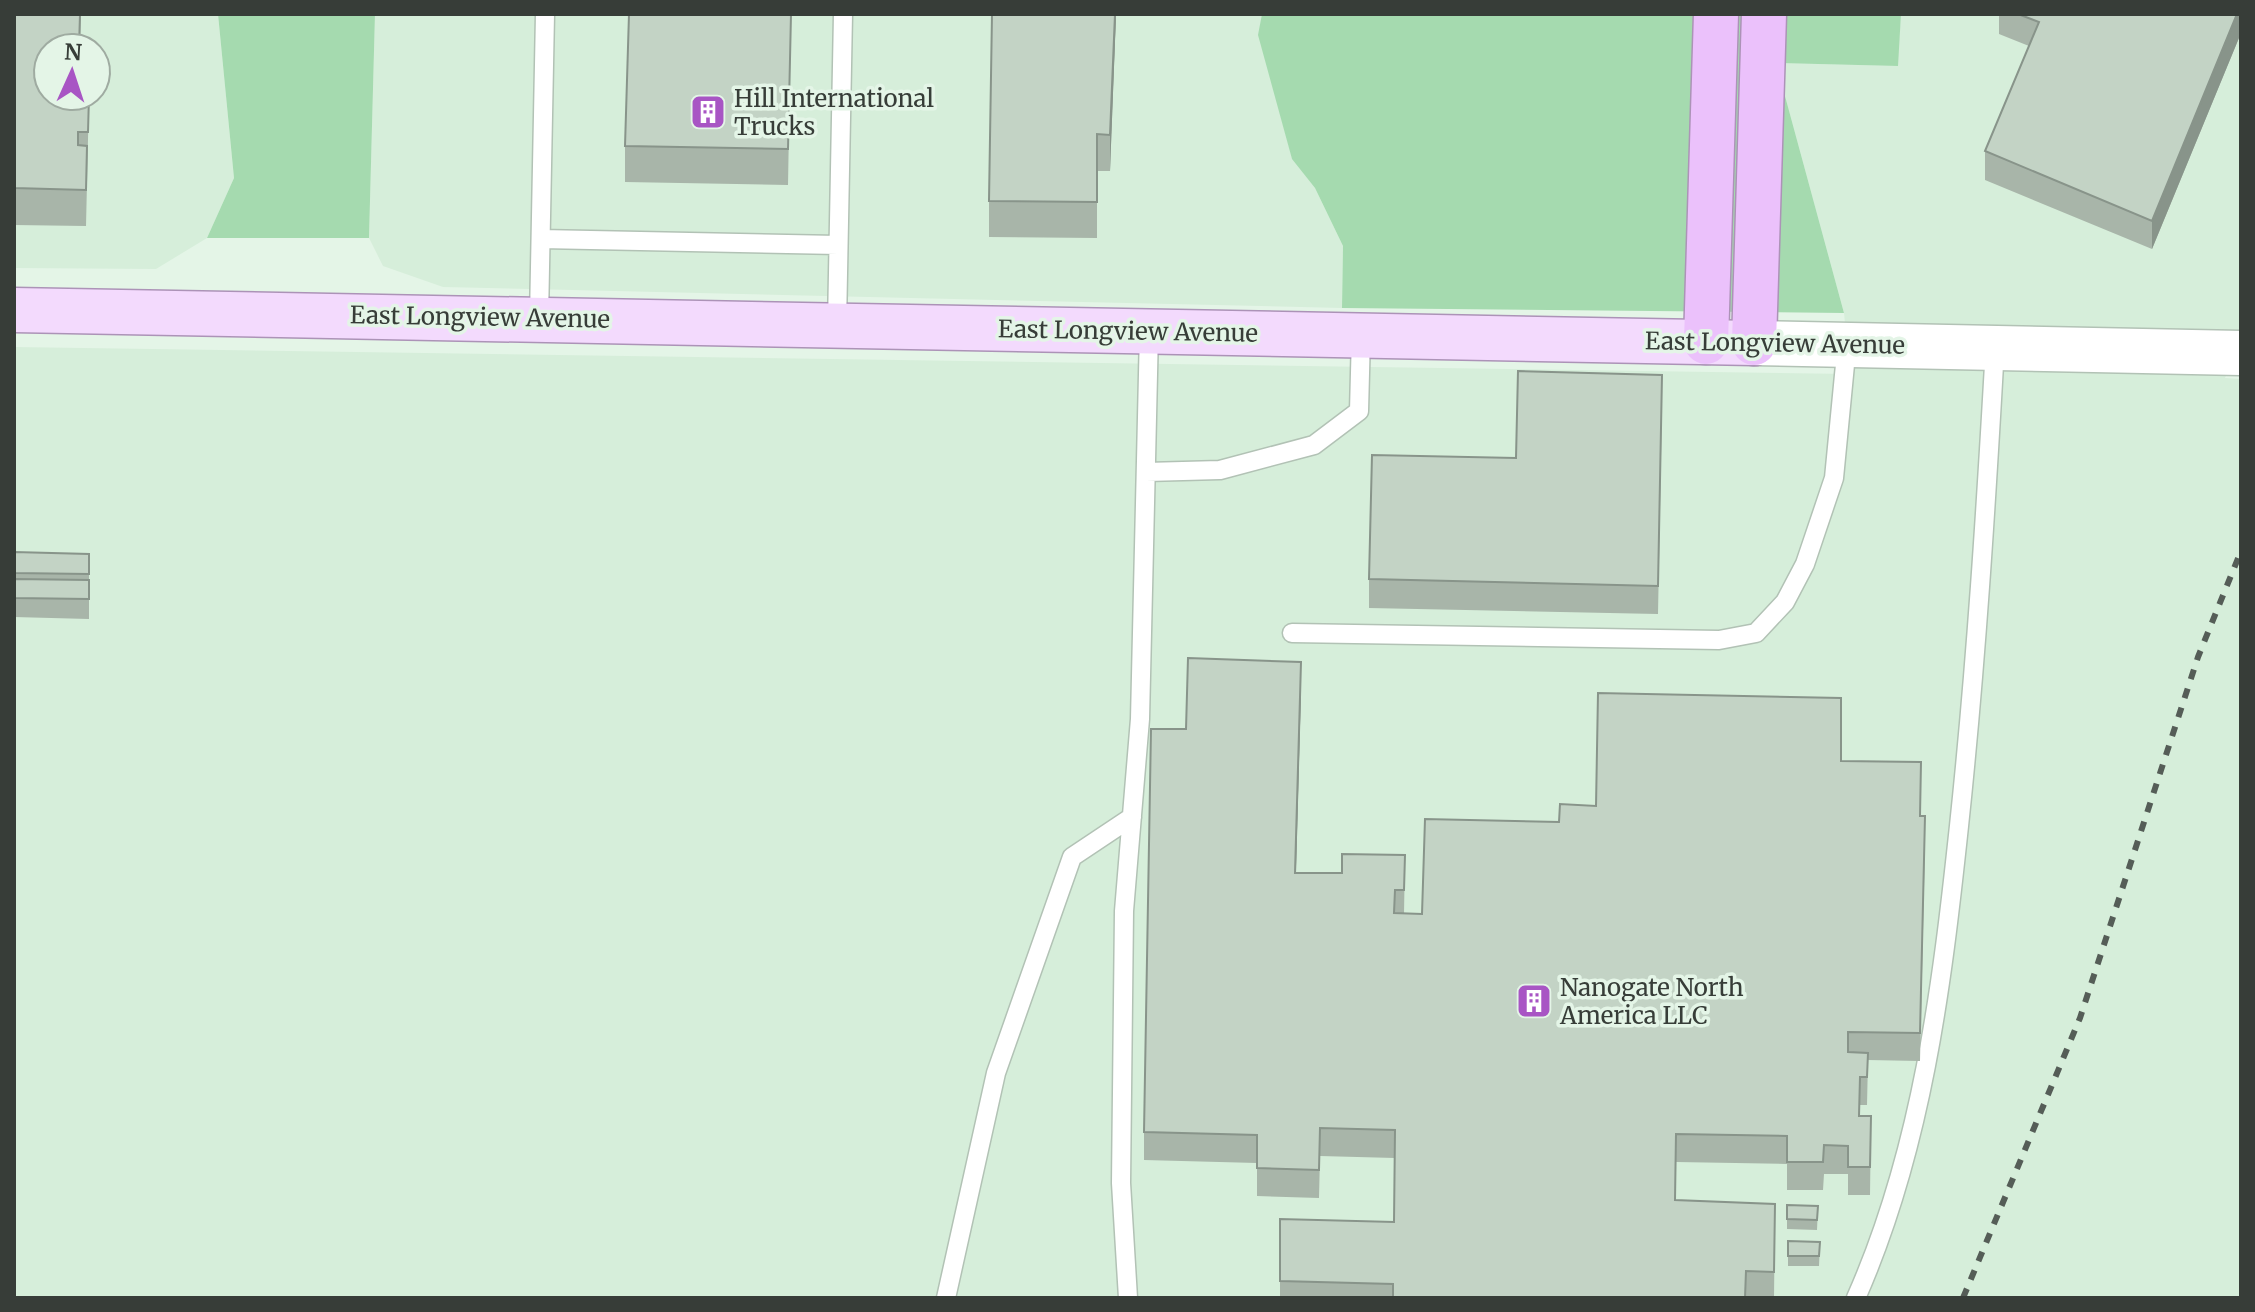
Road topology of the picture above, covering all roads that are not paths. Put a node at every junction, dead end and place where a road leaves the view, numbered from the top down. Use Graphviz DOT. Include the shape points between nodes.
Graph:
graph roads {
  1 [pos="545,14"];
  2 [pos="843,14"];
  3 [pos="1716,14"];
  4 [pos="1764,14"];
  5 [pos="541,239"];
  6 [pos="838,245"];
  7 [pos="14,310"];
  8 [pos="539,318"];
  9 [pos="837,325"];
  10 [pos="1149,331"];
  11 [pos="1361,335"];
  12 [pos="1706,342"];
  13 [pos="1754,343"];
  14 [pos="1847,344"];
  15 [pos="1995,347"];
  16 [pos="2241,353"];
  17 [pos="1146,472"];
  18 [pos="1292,633"];
  19 [pos="1132,817"];
  20 [pos="946,1298"];
  21 [pos="1128,1298"];
  22 [pos="1856,1298"];
  1 -- 5 [label="lane"];
  2 -- 6 [label="lane"];
  3 -- 12 [label="highway"];
  4 -- 13 [label="highway"];
  5 -- 6 [label="lane"];
  5 -- 8 [label="lane"];
  6 -- 9 [label="lane"];
  7 -- 8 [label="main road, East Longview Avenue"];
  8 -- 9 [label="main road, East Longview Avenue"];
  9 -- 10 [label="main road, East Longview Avenue"];
  10 -- 11 [label="main road, East Longview Avenue"];
  10 -- 17 [label="lane"];
  11 -- 12 [label="main road, East Longview Avenue"];
  11 -- 17 [label="lane" via="1359,411 1314,445 1220,470"];
  12 -- 13 [label="main road, East Longview Avenue"];
  13 -- 14 [label="main road, East Longview Avenue"];
  14 -- 15 [label="main road, East Longview Avenue"];
  14 -- 18 [label="lane" via="1834,478 1821,521 1785,602 1756,633 1719,640"];
  15 -- 16 [label="main road, East Longview Avenue"];
  15 -- 22 [label="lane" via="1977,653 1940,991 1910,1141"];
  17 -- 19 [label="lane" via="1140,719"];
  19 -- 20 [label="lane" via="1072,857 996,1073"];
  19 -- 21 [label="lane" via="1124,911 1121,1151"];
}
